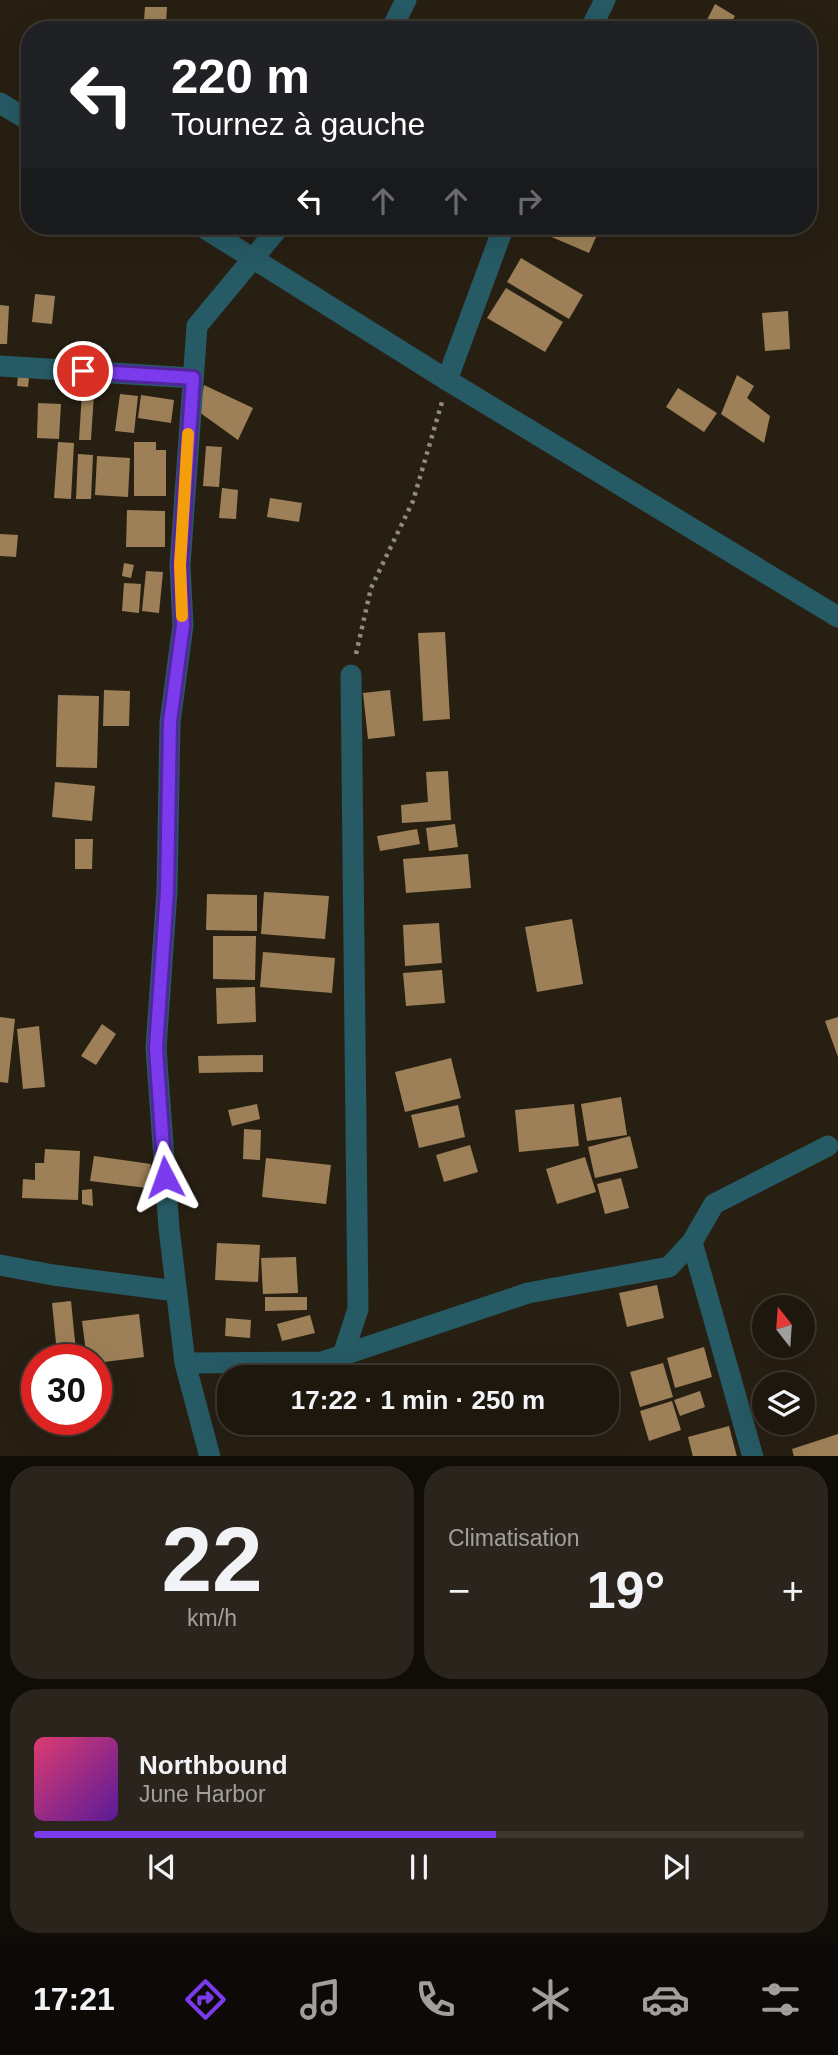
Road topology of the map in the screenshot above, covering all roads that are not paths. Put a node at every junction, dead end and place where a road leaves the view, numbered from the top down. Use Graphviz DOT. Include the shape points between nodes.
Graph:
graph roads {
  1 [pos="406,0"];
  2 [pos="605,0"];
  3 [pos="396,21"];
  4 [pos="594,21"];
  5 [pos="0,103"];
  6 [pos="21,116"];
  7 [pos="216,235"];
  8 [pos="273,235"];
  9 [pos="501,235"];
  10 [pos="255,258"];
  11 [pos="0,366"];
  12 [pos="193,378"];
  13 [pos="447,380"];
  14 [pos="838,617"];
  15 [pos="351,675"];
  16 [pos="828,1146"];
  17 [pos="692,1242"];
  18 [pos="0,1265"];
  19 [pos="176,1291"];
  20 [pos="344,1354"];
  21 [pos="185,1363"];
  22 [pos="210,1456"];
  23 [pos="753,1456"];
  1 -- 3 [label="street"];
  2 -- 4 [label="street"];
  5 -- 6 [label="street"];
  7 -- 10 [label="street"];
  8 -- 10 [label="street"];
  9 -- 13 [label="street"];
  10 -- 12 [label="street" via="197,326"];
  10 -- 13 [label="street"];
  11 -- 12 [label="street"];
  12 -- 19 [label="street" via="180,565 183,625 170,722 167,891 156,1048"];
  13 -- 14 [label="street"];
  15 -- 20 [label="street" via="358,1309"];
  16 -- 17 [label="street" via="714,1204"];
  17 -- 20 [label="street" via="669,1267 528,1293"];
  17 -- 23 [label="street"];
  18 -- 19 [label="street"];
  19 -- 21 [label="street"];
  20 -- 21 [label="street" via="321,1362"];
  21 -- 22 [label="street"];
}
